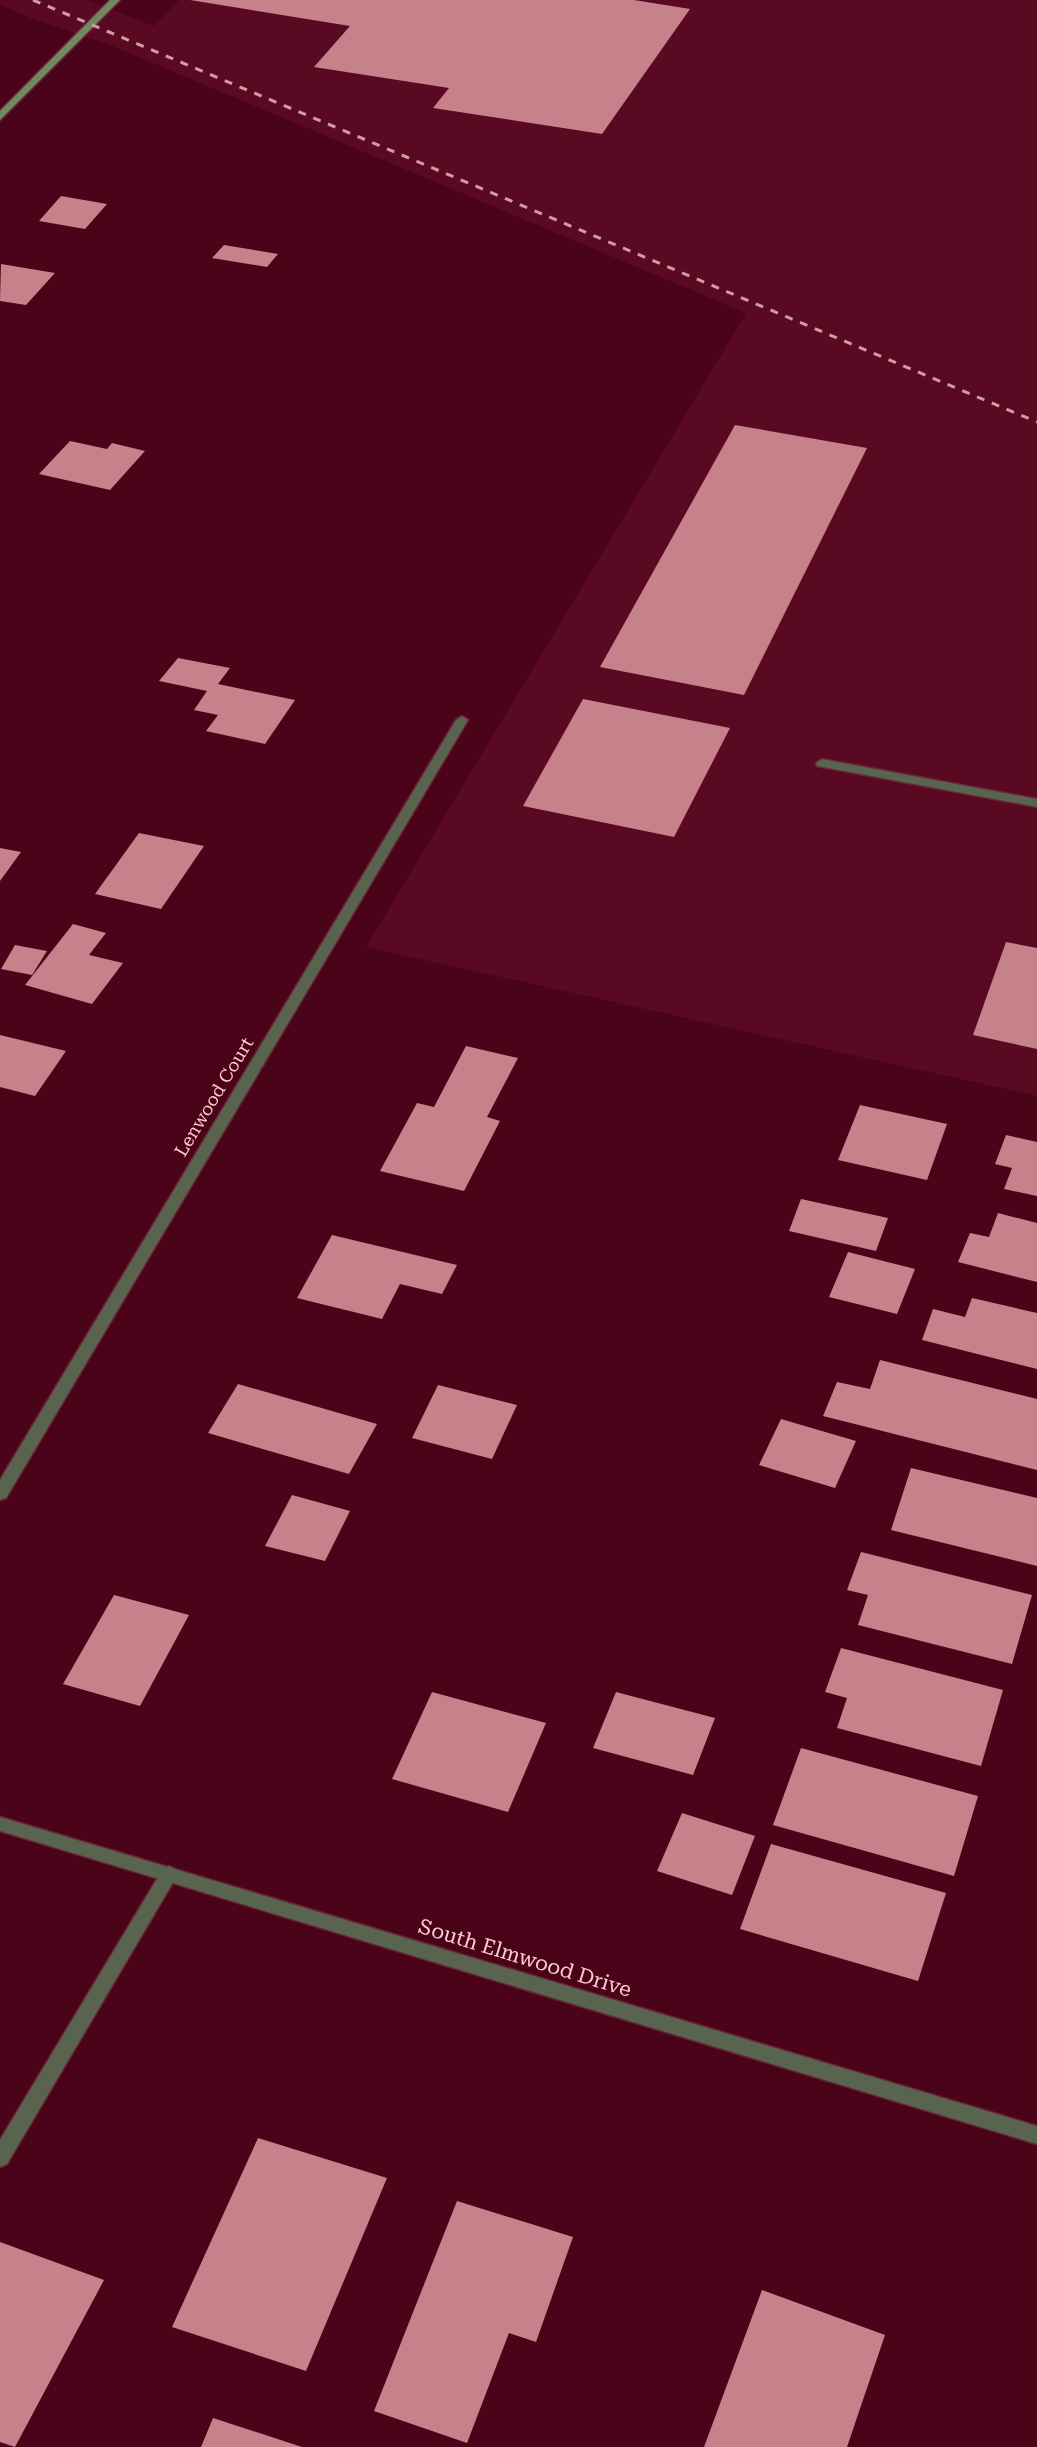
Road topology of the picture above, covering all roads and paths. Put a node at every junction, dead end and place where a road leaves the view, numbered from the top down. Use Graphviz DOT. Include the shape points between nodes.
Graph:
graph roads {
  1 [pos="116,0"];
  2 [pos="0,117"];
  3 [pos="462,720"];
  4 [pos="822,763"];
  5 [pos="1037,803"];
  6 [pos="0,1494"];
  7 [pos="0,1824"];
  8 [pos="169,1874"];
  9 [pos="1037,2135"];
  10 [pos="0,2158"];
  1 -- 2 [label="street"];
  3 -- 6 [label="street, Lenwood Court"];
  4 -- 5 [label="street"];
  7 -- 8 [label="street, South Elmwood Drive"];
  8 -- 9 [label="street, South Elmwood Drive"];
  8 -- 10 [label="street"];
}
